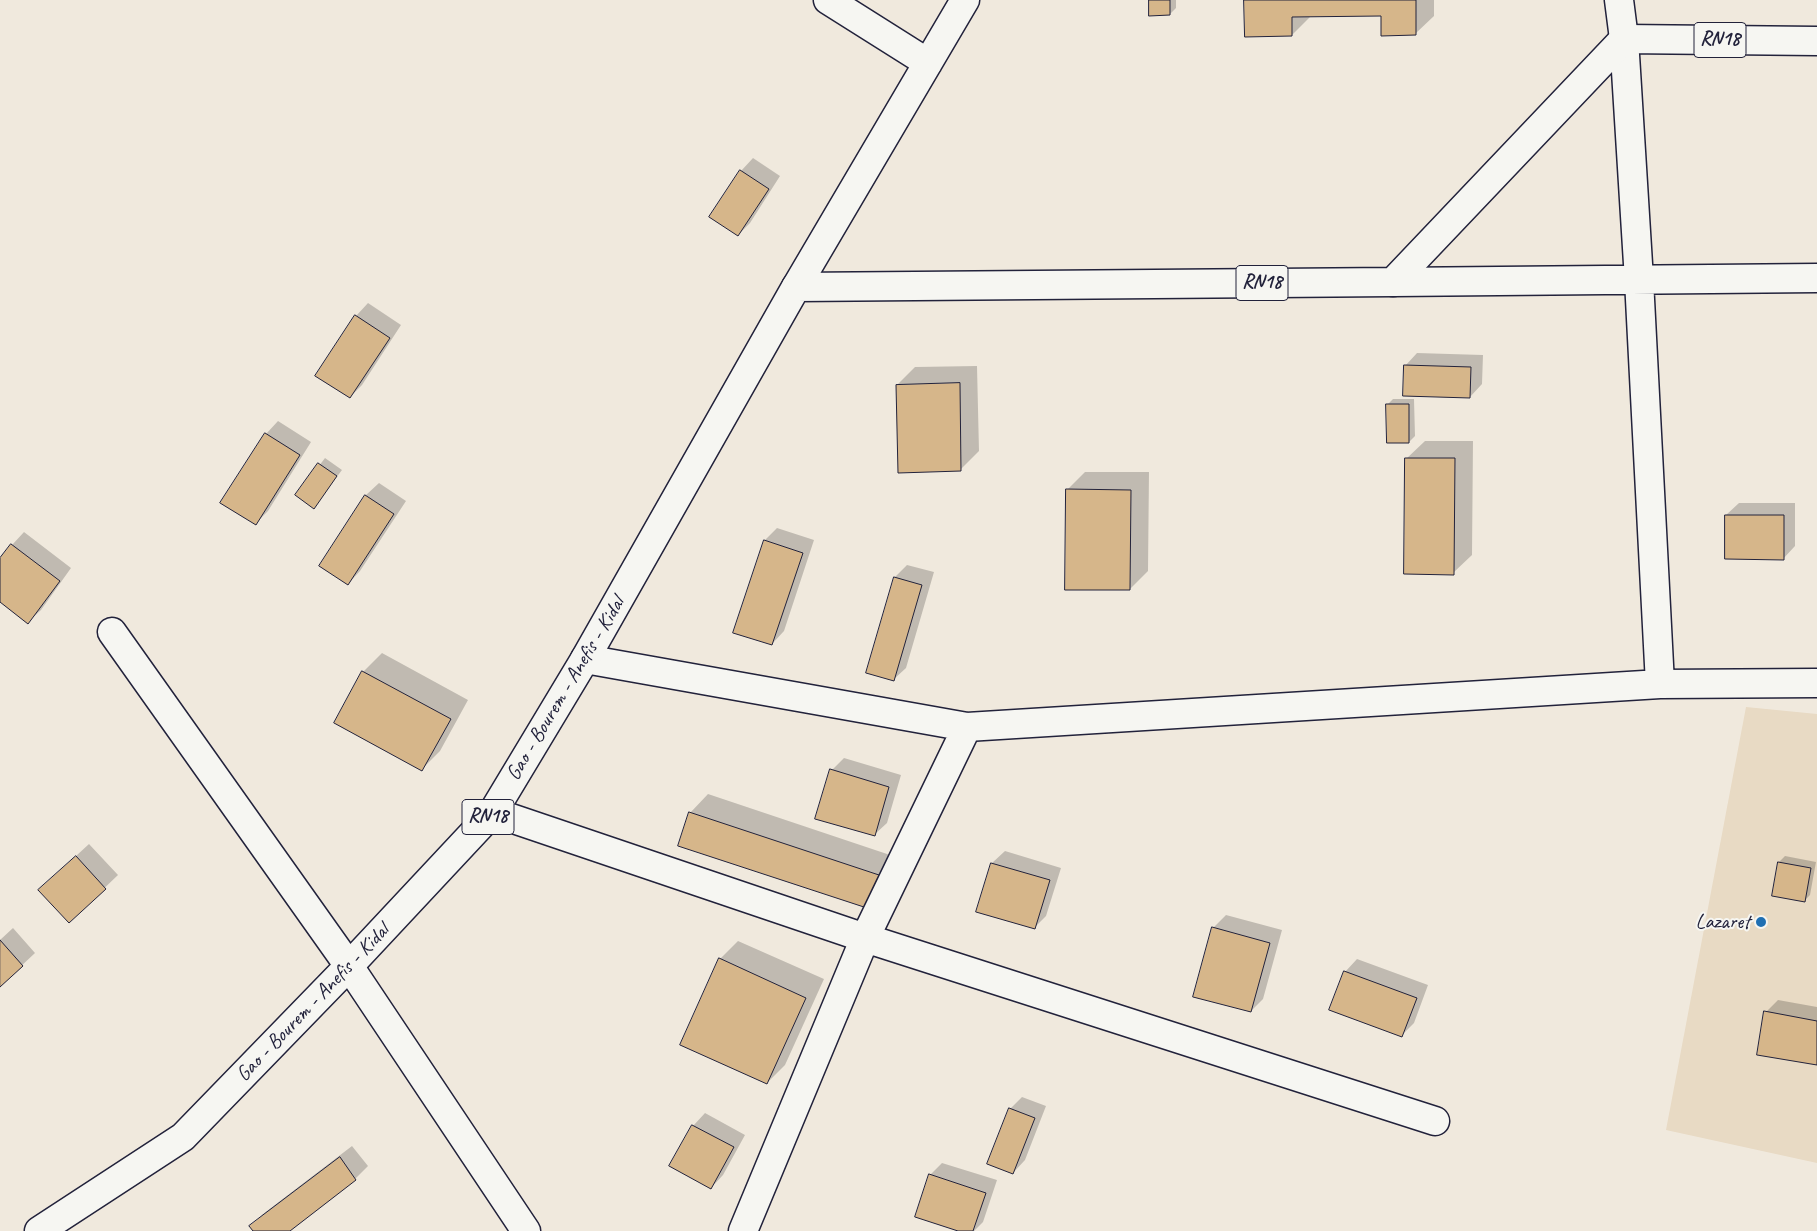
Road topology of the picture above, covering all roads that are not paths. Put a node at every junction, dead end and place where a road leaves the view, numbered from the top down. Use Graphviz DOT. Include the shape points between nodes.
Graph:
graph roads {
  1 [pos="828,0"];
  2 [pos="965,0"];
  3 [pos="1619,0"];
  4 [pos="1628,0"];
  5 [pos="1624,39"];
  6 [pos="1817,41"];
  7 [pos="928,63"];
  8 [pos="1817,278"];
  9 [pos="1639,280"];
  10 [pos="1393,282"];
  11 [pos="796,287"];
  12 [pos="112,632"];
  13 [pos="585,659"];
  14 [pos="1817,683"];
  15 [pos="1660,684"];
  16 [pos="967,727"];
  17 [pos="493,812"];
  18 [pos="865,938"];
  19 [pos="349,966"];
  20 [pos="1435,1121"];
  21 [pos="39,1231"];
  22 [pos="526,1231"];
  23 [pos="743,1231"];
  1 -- 7 [label="street"];
  2 -- 7 [label="street, Gao - Bourem - Anefis - Kidal"];
  3 -- 5 [label="street"];
  4 -- 5 [label="street"];
  5 -- 6 [label="street, RN18"];
  5 -- 9 [label="street"];
  5 -- 10 [label="street"];
  7 -- 11 [label="street, Gao - Bourem - Anefis - Kidal"];
  8 -- 9 [label="street"];
  9 -- 10 [label="street"];
  9 -- 15 [label="street"];
  10 -- 11 [label="street, RN18"];
  11 -- 13 [label="street, Gao - Bourem - Anefis - Kidal / RN18"];
  12 -- 19 [label="street"];
  13 -- 16 [label="street"];
  13 -- 17 [label="street, Gao - Bourem - Anefis - Kidal / RN18"];
  14 -- 15 [label="street"];
  15 -- 16 [label="street"];
  16 -- 18 [label="street"];
  17 -- 18 [label="street"];
  17 -- 19 [label="street, Gao - Bourem - Anefis - Kidal / RN18"];
  18 -- 20 [label="street"];
  18 -- 23 [label="street"];
  19 -- 21 [label="street, Gao - Bourem - Anefis - Kidal / RN18" via="183,1137"];
  19 -- 22 [label="street"];
}
